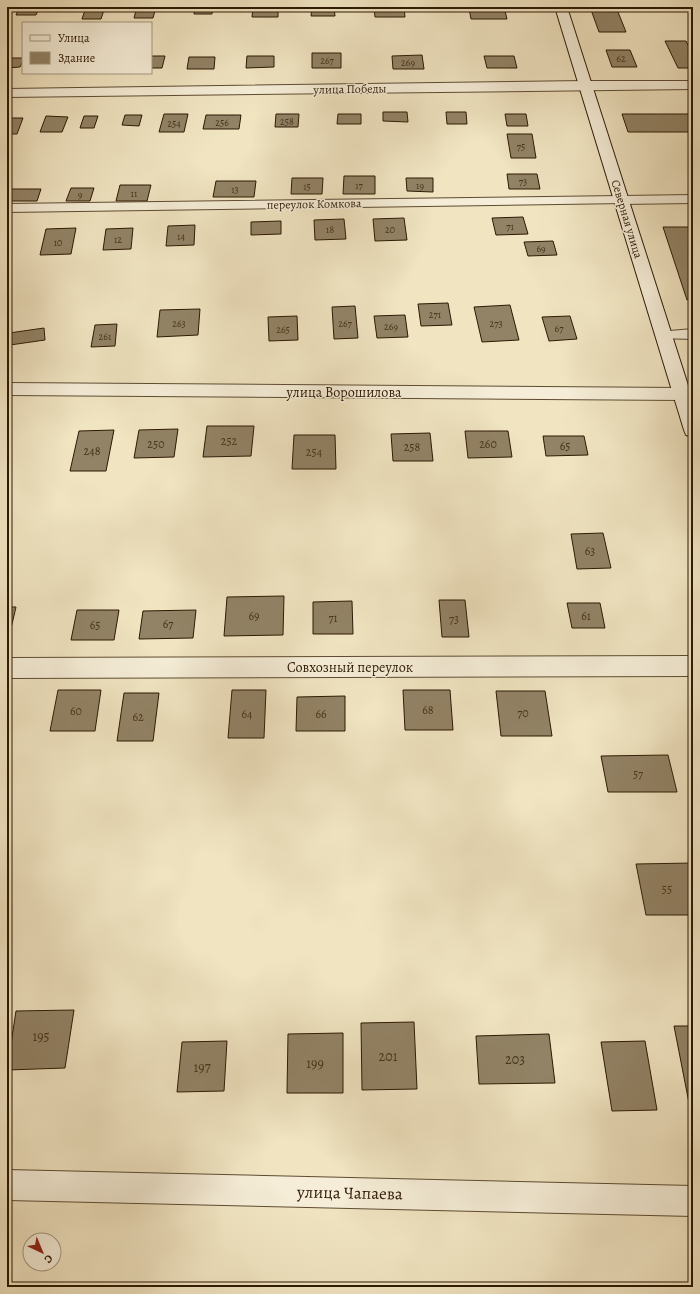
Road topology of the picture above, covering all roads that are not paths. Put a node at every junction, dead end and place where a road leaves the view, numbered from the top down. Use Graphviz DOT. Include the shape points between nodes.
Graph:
graph roads {
  1 [pos="561,7"];
  2 [pos="585,85"];
  3 [pos="693,85"];
  4 [pos="7,93"];
  5 [pos="693,199"];
  6 [pos="621,200"];
  7 [pos="7,208"];
  8 [pos="693,334"];
  9 [pos="663,335"];
  10 [pos="7,389"];
  11 [pos="682,394"];
  12 [pos="693,430"];
  13 [pos="693,666"];
  14 [pos="7,668"];
  15 [pos="7,1185"];
  16 [pos="693,1201"];
  1 -- 2 [label="street, Северная улица"];
  2 -- 3 [label="street, улица Победы"];
  2 -- 4 [label="street, улица Победы"];
  2 -- 6 [label="street, Северная улица"];
  5 -- 6 [label="lane"];
  6 -- 7 [label="street, переулок Комкова"];
  6 -- 9 [label="street, Северная улица"];
  8 -- 9 [label="lane"];
  9 -- 11 [label="street, Северная улица"];
  10 -- 11 [label="street, улица Ворошилова"];
  11 -- 12 [label="street, Северная улица"];
  13 -- 14 [label="street, Совхозный переулок"];
  15 -- 16 [label="street, улица Чапаева"];
}
